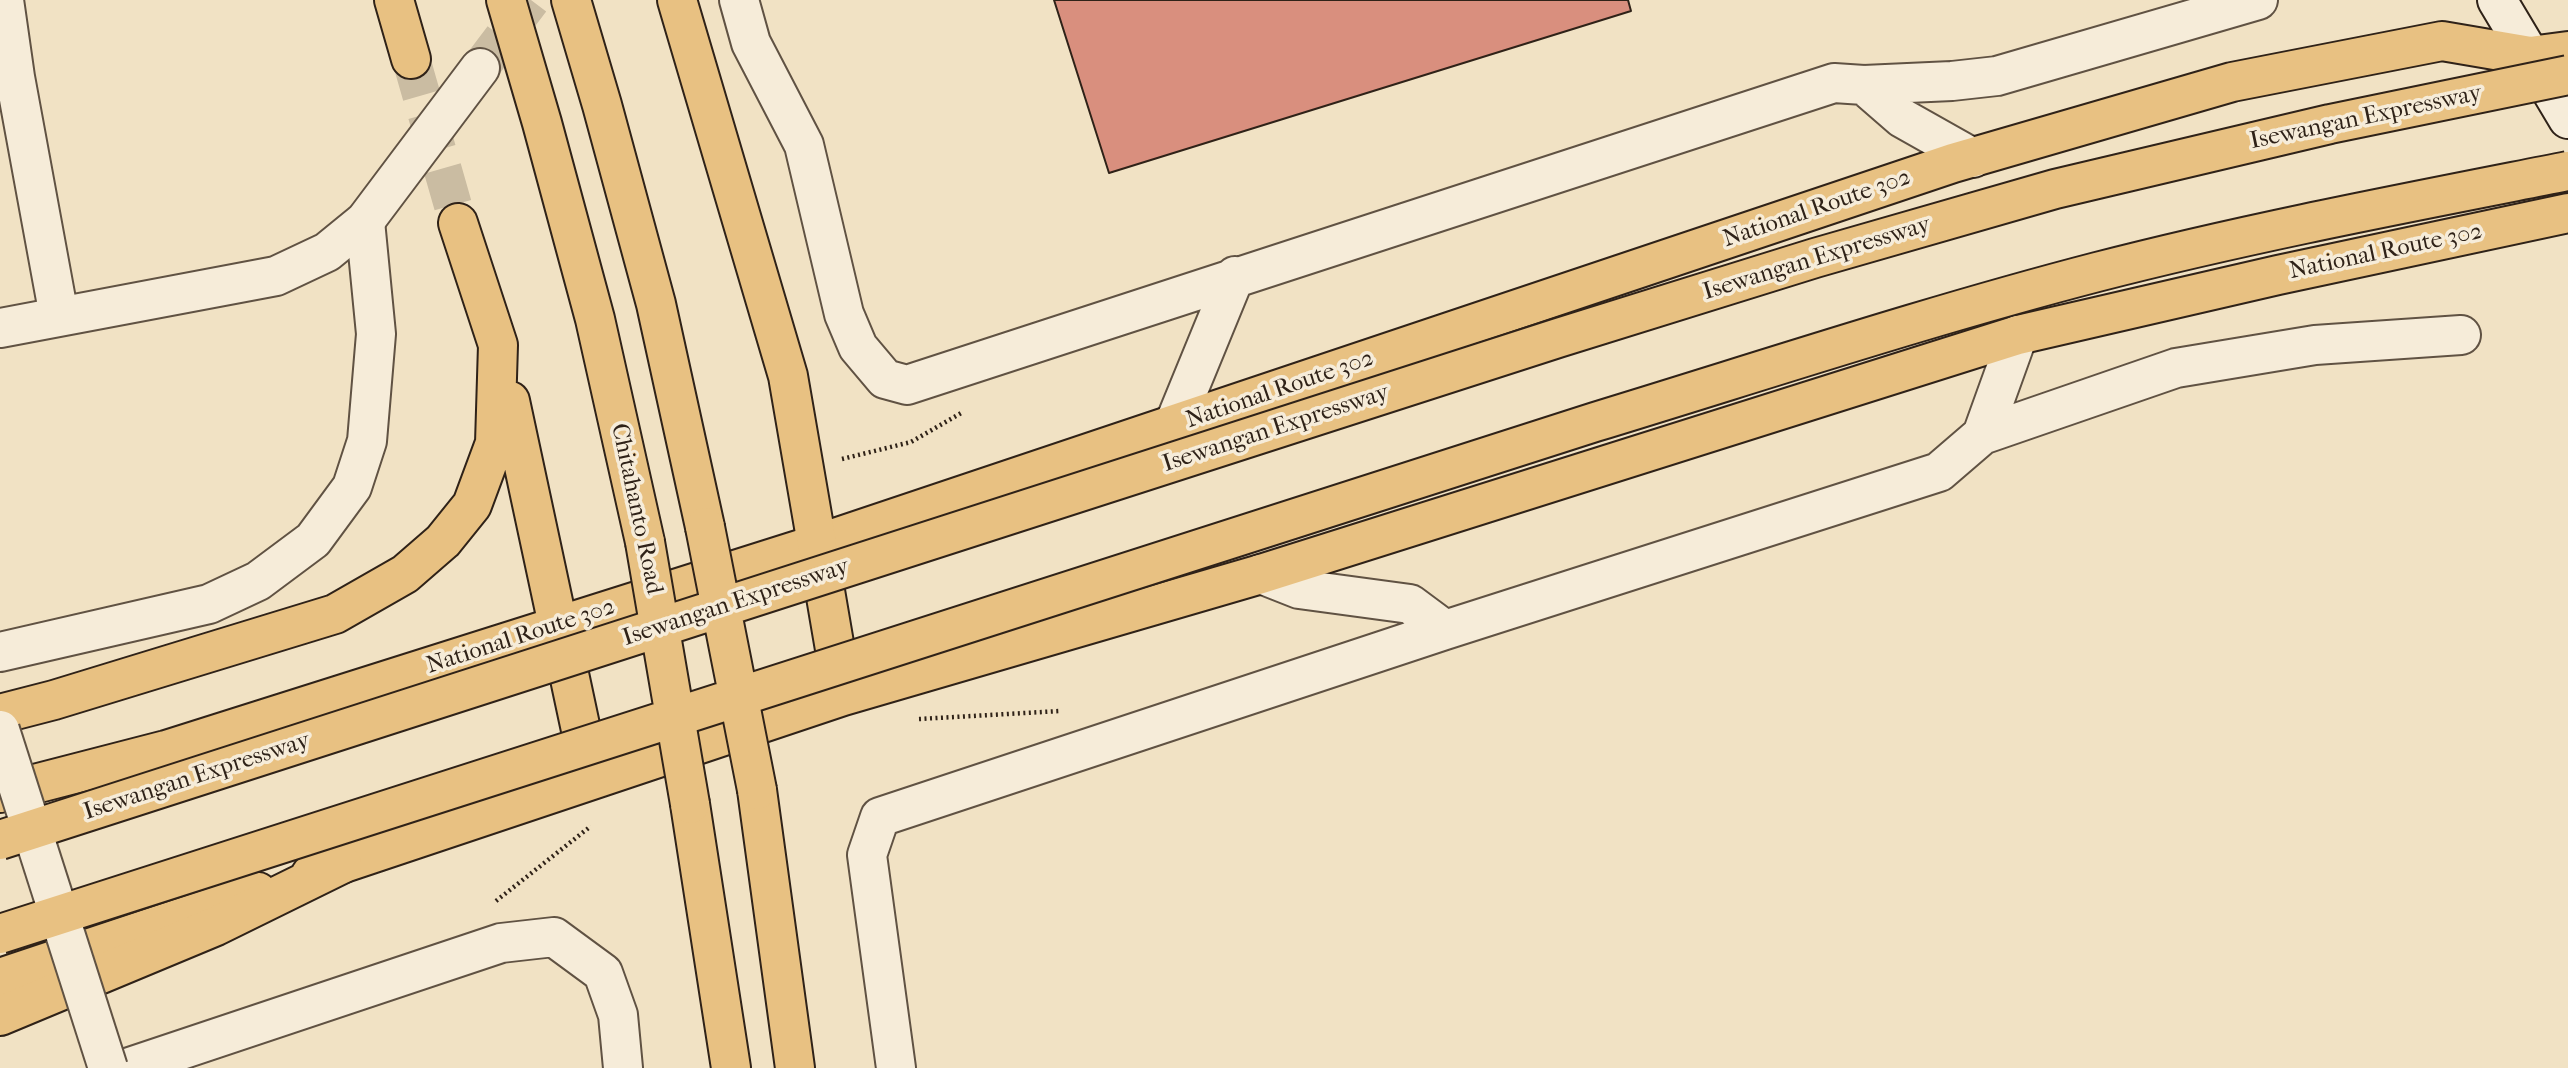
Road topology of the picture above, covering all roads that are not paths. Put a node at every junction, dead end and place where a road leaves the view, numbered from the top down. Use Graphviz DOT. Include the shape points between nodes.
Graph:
graph roads {
  1 [pos="4,0"];
  2 [pos="394,0"];
  3 [pos="506,0"];
  4 [pos="571,0"];
  5 [pos="677,0"];
  6 [pos="739,0"];
  7 [pos="2258,0"];
  8 [pos="2497,0"];
  9 [pos="2568,51"];
  10 [pos="2530,56"];
  11 [pos="411,59"];
  12 [pos="480,68"];
  13 [pos="2568,75"];
  14 [pos="7,79"];
  15 [pos="1864,85"];
  16 [pos="2568,119"];
  17 [pos="1973,158"];
  18 [pos="2568,171"];
  19 [pos="2568,213"];
  20 [pos="365,221"];
  21 [pos="458,223"];
  22 [pos="1235,276"];
  23 [pos="59,316"];
  24 [pos="0,328"];
  25 [pos="2018,335"];
  26 [pos="2461,335"];
  27 [pos="498,345"];
  28 [pos="1173,427"];
  29 [pos="1982,435"];
  30 [pos="817,544"];
  31 [pos="1261,574"];
  32 [pos="558,625"];
  33 [pos="1445,630"];
  34 [pos="0,652"];
  35 [pos="843,696"];
  36 [pos="0,714"];
  37 [pos="0,730"];
  38 [pos="592,779"];
  39 [pos="0,793"];
  40 [pos="0,840"];
  41 [pos="342,864"];
  42 [pos="0,934"];
  43 [pos="0,978"];
  44 [pos="0,1016"];
  45 [pos="108,1068"];
  46 [pos="127,1068"];
  47 [pos="623,1068"];
  48 [pos="731,1068"];
  49 [pos="794,1068"];
  50 [pos="896,1068"];
  1 -- 14 [label="street"];
  2 -- 11 [label="highway"];
  3 -- 48 [label="highway, Chitahanto Road, bridge" via="595,319 645,542"];
  4 -- 49 [label="highway, bridge" via="656,304 705,527 757,790"];
  5 -- 30 [label="highway" via="788,376"];
  6 -- 22 [label="street" via="751,43 804,145 844,314 858,347 885,379 907,385"];
  7 -- 15 [label="street" via="1997,76"];
  8 -- 10 [label="street"];
  9 -- 10 [label="highway, National Route 302"];
  10 -- 16 [label="street"];
  10 -- 17 [label="highway, National Route 302" via="2442,41 2232,82"];
  12 -- 20 [label="street"];
  13 -- 40 [label="highway, Isewangan Expressway, bridge" via="2330,124 2055,189 1815,258"];
  14 -- 23 [label="street"];
  15 -- 17 [label="street" via="1902,118"];
  15 -- 22 [label="street" via="1834,83"];
  17 -- 28 [label="highway, National Route 302"];
  18 -- 42 [label="highway, bridge" via="2350,214 2097,272 1848,344"];
  19 -- 25 [label="highway, National Route 302"];
  20 -- 23 [label="street" via="327,252 276,276"];
  20 -- 34 [label="street" via="376,334 367,441 352,487 313,540 258,581 209,604"];
  21 -- 27 [label="highway"];
  22 -- 28 [label="street"];
  23 -- 24 [label="street"];
  25 -- 29 [label="street"];
  25 -- 31 [label="highway, National Route 302"];
  26 -- 29 [label="street" via="2315,345 2176,368"];
  27 -- 32 [label="highway"];
  27 -- 36 [label="highway" via="495,443 472,505 443,541 405,574 335,614"];
  28 -- 30 [label="highway, National Route 302"];
  29 -- 33 [label="street" via="1940,472"];
  30 -- 32 [label="highway, National Route 302"];
  30 -- 35 [label="highway"];
  31 -- 33 [label="street" via="1299,589 1410,604"];
  31 -- 35 [label="highway, National Route 302"];
  32 -- 38 [label="highway"];
  32 -- 39 [label="highway, National Route 302" via="166,750"];
  33 -- 50 [label="street" via="880,817 867,855"];
  35 -- 38 [label="highway, National Route 302"];
  37 -- 45 [label="street, bridge"];
  38 -- 41 [label="highway, National Route 302"];
  41 -- 43 [label="highway, National Route 302"];
  41 -- 44 [label="highway" via="216,926"];
  46 -- 47 [label="street" via="501,943 554,937 603,973 618,1015"];
}
